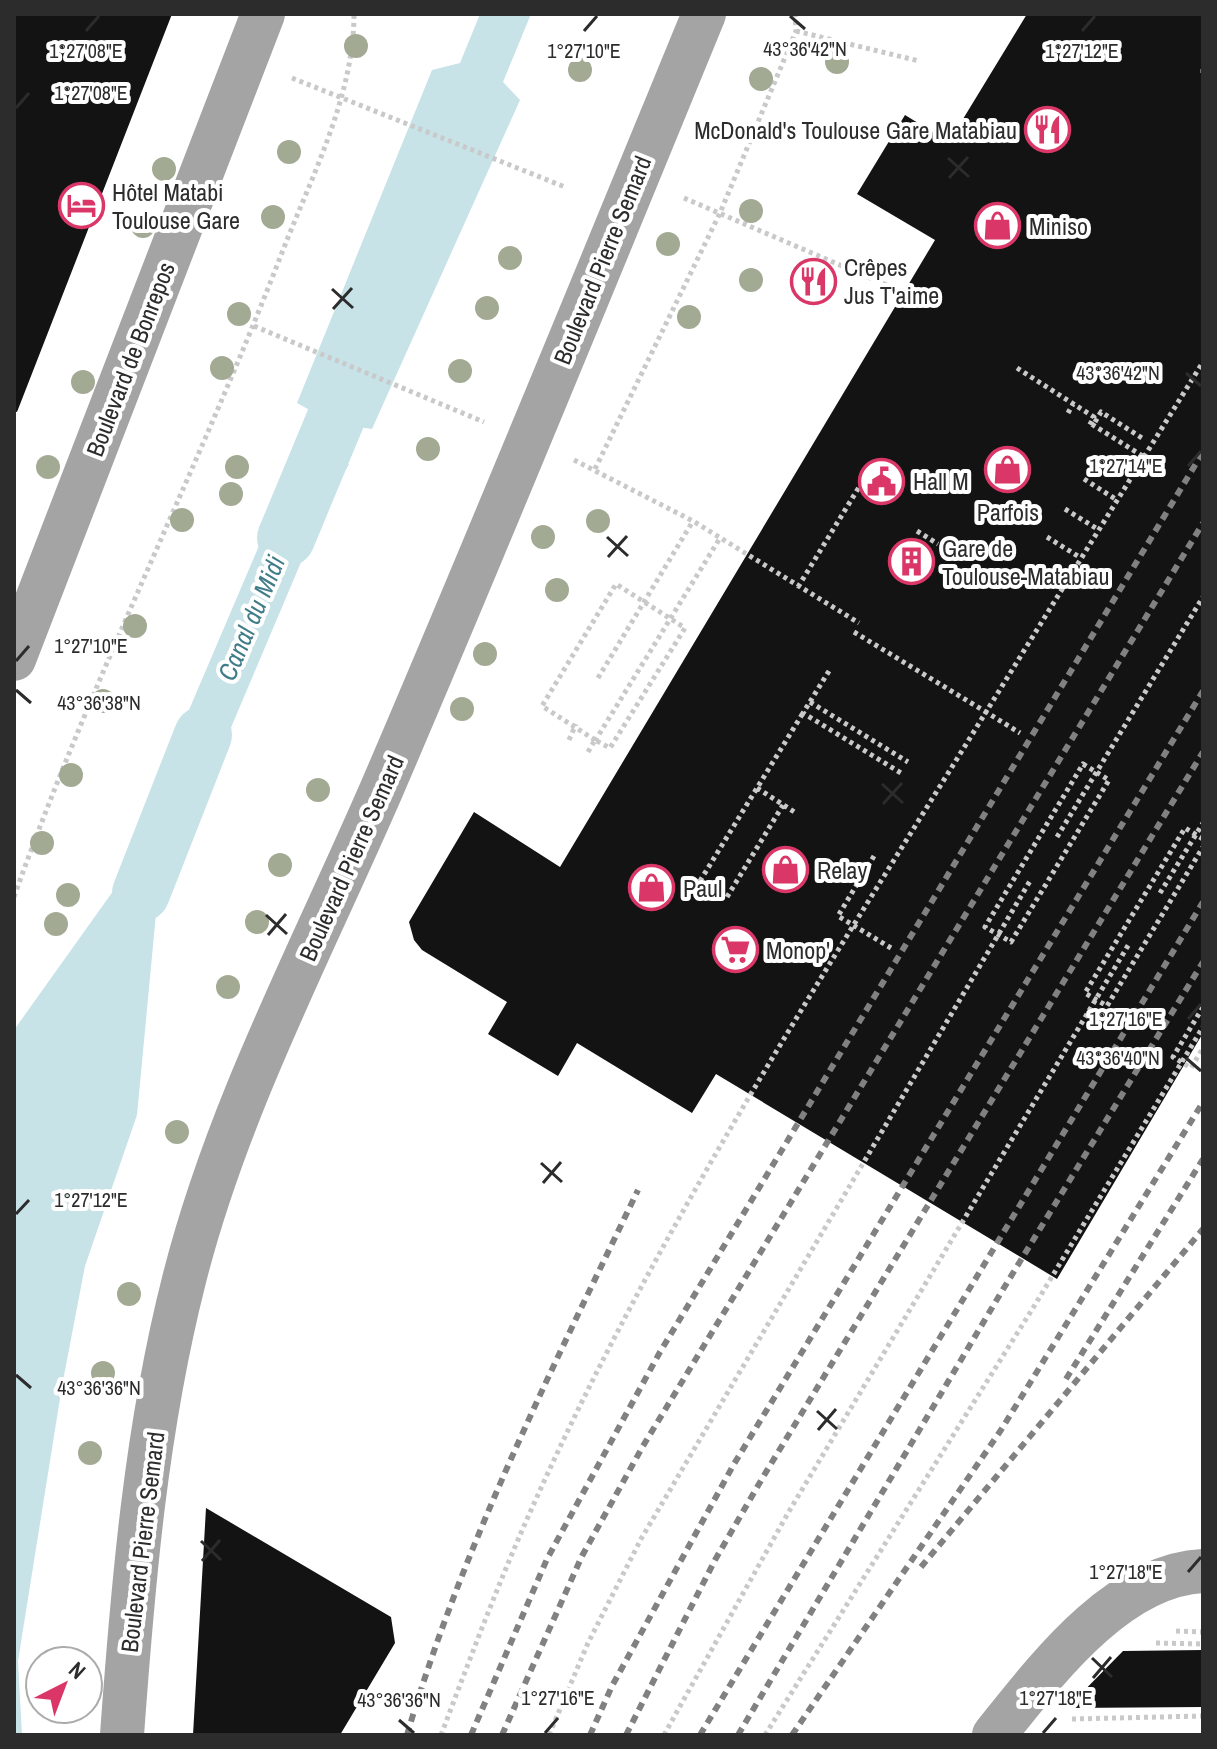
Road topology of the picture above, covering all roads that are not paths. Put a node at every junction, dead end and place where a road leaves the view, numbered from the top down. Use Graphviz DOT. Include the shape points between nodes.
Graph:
graph roads {
  1 [pos="263,14"];
  2 [pos="704,14"];
  3 [pos="14,659"];
  4 [pos="1203,1571"];
  5 [pos="122,1735"];
  6 [pos="994,1735"];
  1 -- 3 [label="main road, Boulevard de Bonrepos"];
  2 -- 5 [label="main road, Boulevard Pierre Semard" via="443,647 248,1093 210,1199 185,1275 160,1400 133,1586"];
  4 -- 6 [label="main road" via="1147,1585 1101,1617 1042,1675"];
}
